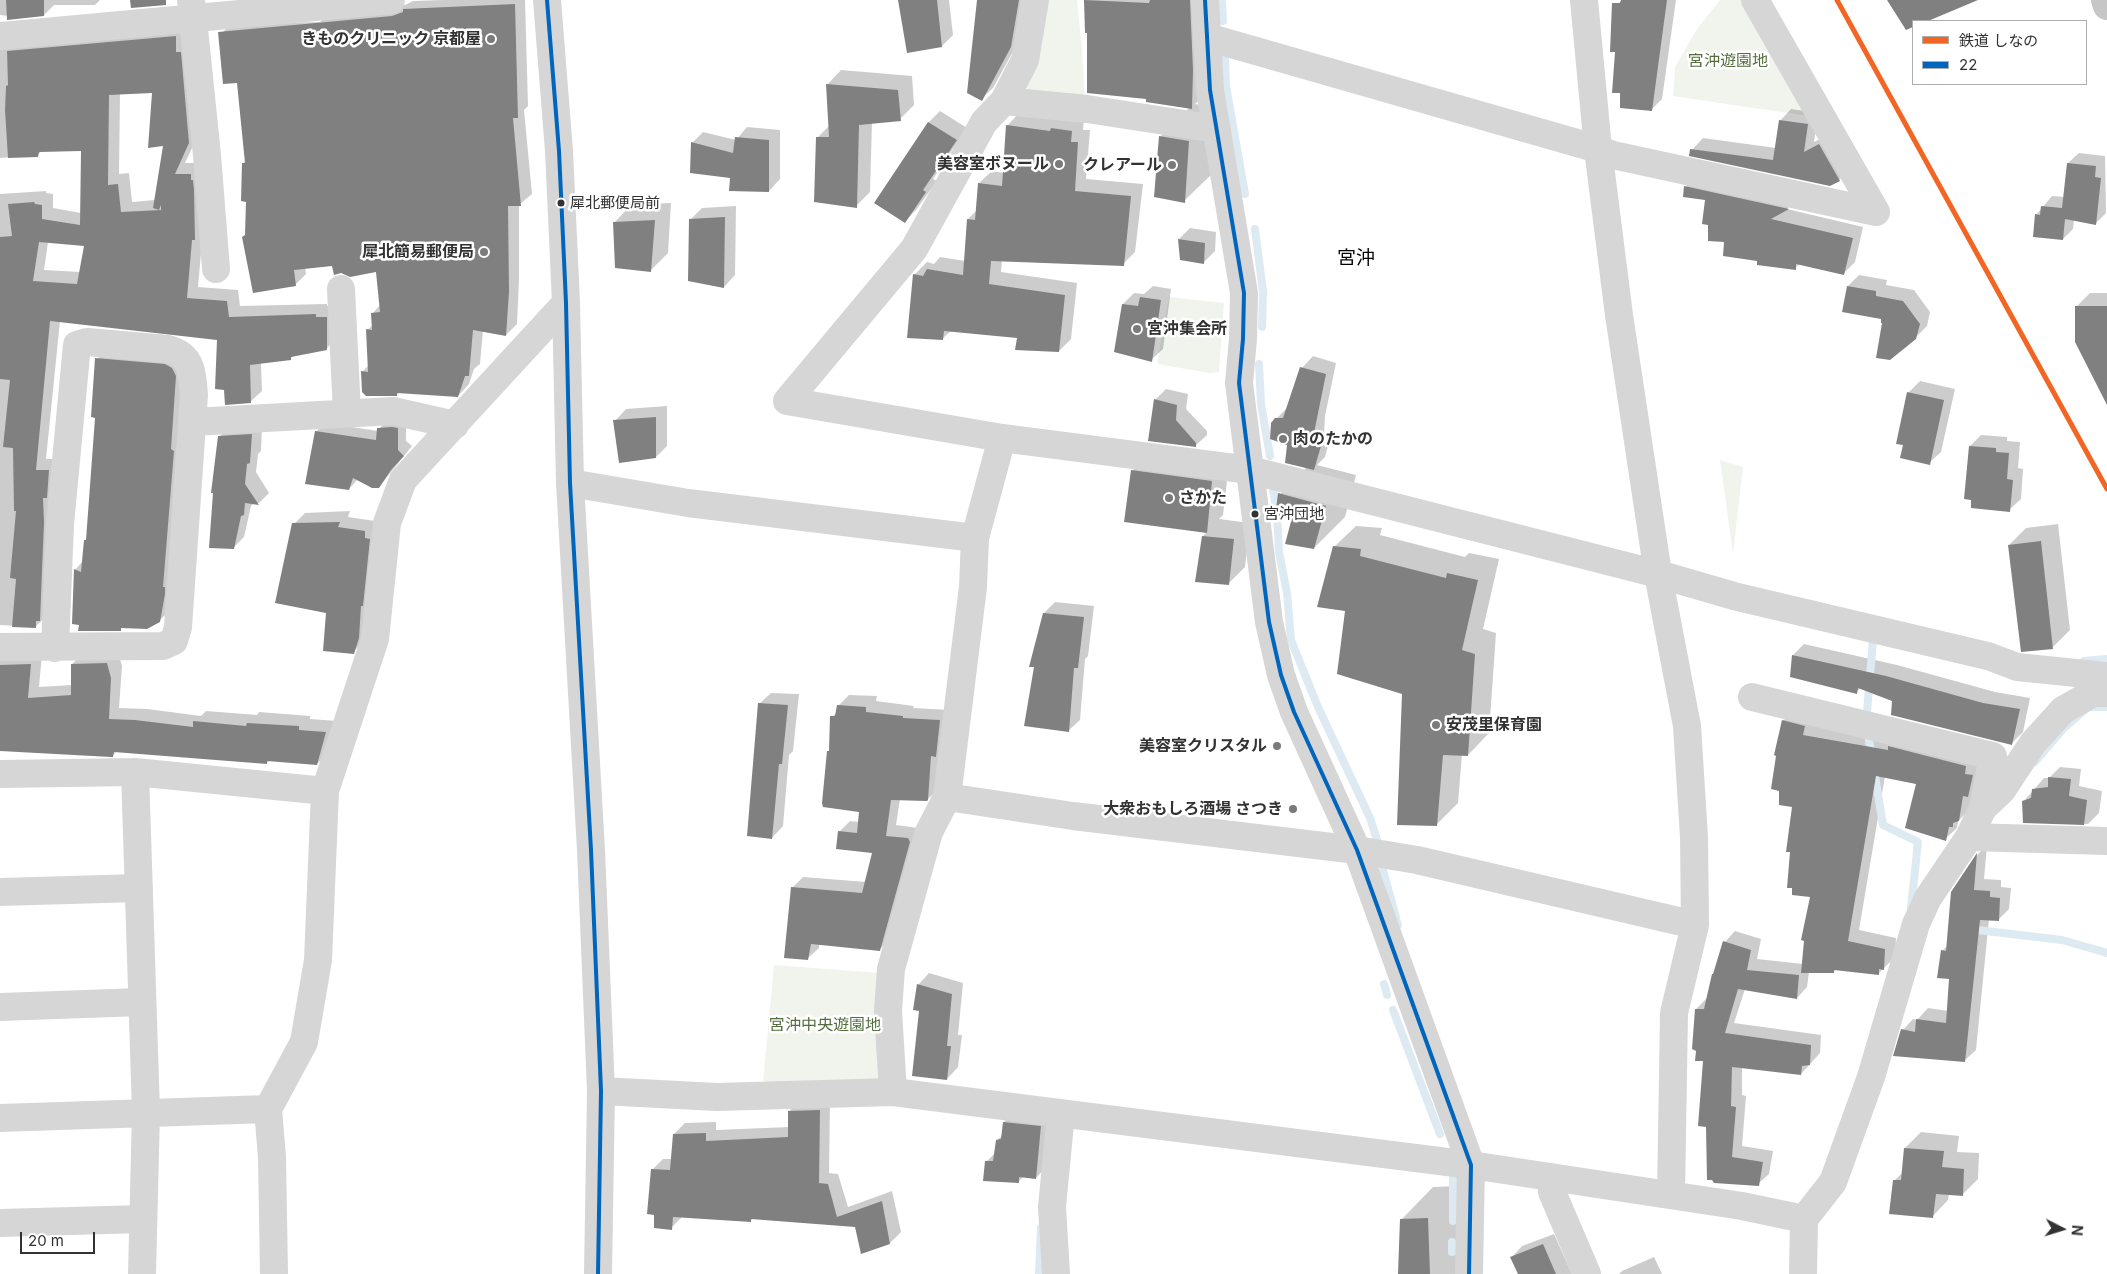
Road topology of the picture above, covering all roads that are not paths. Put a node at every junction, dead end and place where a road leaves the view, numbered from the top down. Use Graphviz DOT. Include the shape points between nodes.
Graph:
graph roads {
  1 [pos="391,0"];
  2 [pos="547,0"];
  3 [pos="1035,0"];
  4 [pos="1206,0"];
  5 [pos="1584,0"];
  6 [pos="1756,0"];
  7 [pos="2105,0"];
  8 [pos="2107,6"];
  9 [pos="191,10"];
  10 [pos="0,36"];
  11 [pos="1207,37"];
  12 [pos="1004,101"];
  13 [pos="1217,128"];
  14 [pos="1598,149"];
  15 [pos="216,269"];
  16 [pos="341,290"];
  17 [pos="566,303"];
  18 [pos="347,413"];
  19 [pos="194,422"];
  20 [pos="455,425"];
  21 [pos="1002,438"];
  22 [pos="1250,470"];
  23 [pos="570,483"];
  24 [pos="975,538"];
  25 [pos="1658,574"];
  26 [pos="0,647"];
  27 [pos="55,648"];
  28 [pos="2107,676"];
  29 [pos="2107,693"];
  30 [pos="1752,697"];
  31 [pos="135,772"];
  32 [pos="0,774"];
  33 [pos="325,791"];
  34 [pos="947,797"];
  35 [pos="1983,808"];
  36 [pos="1969,837"];
  37 [pos="2107,841"];
  38 [pos="1357,850"];
  39 [pos="139,888"];
  40 [pos="0,892"];
  41 [pos="1695,925"];
  42 [pos="142,1002"];
  43 [pos="0,1007"];
  44 [pos="601,1091"];
  45 [pos="893,1092"];
  46 [pos="268,1109"];
  47 [pos="146,1112"];
  48 [pos="1062,1113"];
  49 [pos="0,1118"];
  50 [pos="1471,1165"];
  51 [pos="1551,1177"];
  52 [pos="1671,1195"];
  53 [pos="143,1219"];
  54 [pos="1804,1219"];
  55 [pos="0,1223"];
  56 [pos="142,1274"];
  57 [pos="274,1274"];
  58 [pos="598,1274"];
  59 [pos="1056,1274"];
  60 [pos="1468,1274"];
  61 [pos="1587,1274"];
  62 [pos="1802,1274"];
  1 -- 9 [label="street"];
  2 -- 17 [label="street" via="559,151"];
  3 -- 12 [label="street" via="1025,60"];
  4 -- 11 [label="street"];
  5 -- 14 [label="street"];
  6 -- 14 [label="street" via="1876,212 1613,155"];
  7 -- 8 [label="highway"];
  9 -- 10 [label="street"];
  9 -- 15 [label="street"];
  11 -- 13 [label="street" via="1210,90"];
  11 -- 14 [label="street"];
  12 -- 13 [label="street"];
  12 -- 21 [label="street" via="984,122 914,249 788,401"];
  13 -- 22 [label="street" via="1244,293 1239,384"];
  14 -- 25 [label="street"];
  16 -- 18 [label="street"];
  17 -- 20 [label="street"];
  17 -- 23 [label="street"];
  18 -- 19 [label="street"];
  18 -- 20 [label="street" via="394,411"];
  19 -- 27 [label="street" via="178,627 174,641 163,646"];
  19 -- 27 [label="street" via="192,368 178,352 87,342 77,345 60,524"];
  20 -- 33 [label="street" via="403,480 387,524 375,639"];
  21 -- 22 [label="street"];
  21 -- 24 [label="street"];
  22 -- 25 [label="street"];
  22 -- 38 [label="street" via="1270,622 1281,675 1294,712"];
  23 -- 24 [label="street" via="688,503"];
  23 -- 44 [label="street"];
  24 -- 34 [label="street" via="973,588"];
  25 -- 28 [label="street" via="1734,596 1988,656 2017,667"];
  25 -- 41 [label="street" via="1687,726 1694,837"];
  26 -- 27 [label="street"];
  29 -- 35 [label="street" via="2094,693 2062,710 2033,743 2002,790"];
  30 -- 35 [label="street" via="1993,756"];
  31 -- 32 [label="street"];
  31 -- 33 [label="street"];
  31 -- 39 [label="street"];
  33 -- 46 [label="street" via="318,960 304,1042"];
  34 -- 38 [label="street" via="1194,832"];
  34 -- 45 [label="street" via="929,832 891,969 888,1010"];
  35 -- 36 [label="street"];
  36 -- 37 [label="street"];
  36 -- 54 [label="street" via="1928,898 1916,924 1871,1077 1833,1182"];
  38 -- 41 [label="street" via="1417,860"];
  38 -- 50 [label="street"];
  39 -- 40 [label="street"];
  39 -- 42 [label="street"];
  41 -- 52 [label="street" via="1674,1013"];
  42 -- 43 [label="street"];
  42 -- 47 [label="street"];
  44 -- 45 [label="street" via="718,1096"];
  44 -- 58 [label="street"];
  45 -- 48 [label="street"];
  46 -- 47 [label="street"];
  46 -- 57 [label="street"];
  47 -- 49 [label="street"];
  47 -- 53 [label="street"];
  48 -- 50 [label="street"];
  48 -- 59 [label="street" via="1052,1207"];
  50 -- 51 [label="street"];
  50 -- 60 [label="street"];
  51 -- 52 [label="street"];
  51 -- 61 [label="street" via="1552,1192"];
  52 -- 54 [label="street"];
  53 -- 55 [label="street"];
  53 -- 56 [label="street"];
  54 -- 62 [label="street"];
}
